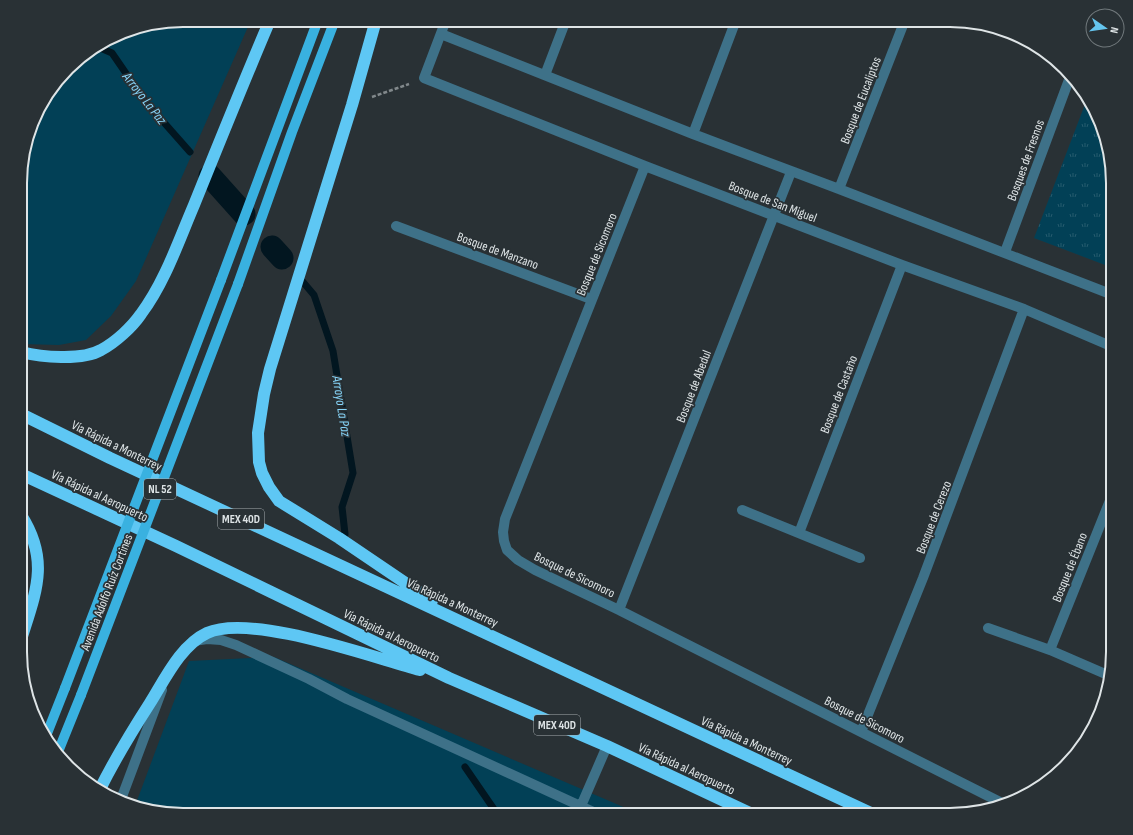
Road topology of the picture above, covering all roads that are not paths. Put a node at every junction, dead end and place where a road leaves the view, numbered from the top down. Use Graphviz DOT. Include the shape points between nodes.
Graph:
graph roads {
  1 [pos="267,27"];
  2 [pos="315,27"];
  3 [pos="332,27"];
  4 [pos="374,27"];
  5 [pos="444,27"];
  6 [pos="563,27"];
  7 [pos="733,27"];
  8 [pos="902,27"];
  9 [pos="441,34"];
  10 [pos="546,75"];
  11 [pos="1068,82"];
  12 [pos="693,134"];
  13 [pos="645,166"];
  14 [pos="791,172"];
  15 [pos="839,189"];
  16 [pos="775,216"];
  17 [pos="396,226"];
  18 [pos="1005,252"];
  19 [pos="902,264"];
  20 [pos="1106,292"];
  21 [pos="592,299"];
  22 [pos="1024,309"];
  23 [pos="1106,344"];
  24 [pos="27,353"];
  25 [pos="27,417"];
  26 [pos="27,477"];
  27 [pos="742,510"];
  28 [pos="1106,510"];
  29 [pos="27,527"];
  30 [pos="799,533"];
  31 [pos="860,558"];
  32 [pos="619,610"];
  33 [pos="27,621"];
  34 [pos="463,622"];
  35 [pos="988,628"];
  36 [pos="192,642"];
  37 [pos="1050,650"];
  38 [pos="170,670"];
  39 [pos="1105,674"];
  40 [pos="449,678"];
  41 [pos="48,730"];
  42 [pos="861,732"];
  43 [pos="607,746"];
  44 [pos="60,748"];
  45 [pos="102,785"];
  46 [pos="122,796"];
  47 [pos="998,801"];
  48 [pos="581,806"];
  49 [pos="585,808"];
  50 [pos="739,808"];
  51 [pos="860,808"];
  1 -- 24 [label="highway" via="182,234 159,285 142,313 128,329 101,350 83,356"];
  2 -- 41 [label="main road, bridge"];
  3 -- 44 [label="main road, Avenida Adolfo Ruíz Cortines / NL 52, bridge" via="238,284"];
  4 -- 34 [label="highway" via="265,388 258,433 259,462 262,473 279,501 339,538"];
  5 -- 9 [label="street"];
  6 -- 10 [label="street"];
  7 -- 12 [label="street"];
  8 -- 15 [label="street, Bosque de Eucaliptos"];
  9 -- 10 [label="street"];
  9 -- 13 [label="street, Bosque de San Miguel" via="424,78"];
  10 -- 12 [label="street"];
  11 -- 18 [label="street, Bosques de Fresnos"];
  12 -- 14 [label="street"];
  13 -- 16 [label="street, Bosque de San Miguel"];
  13 -- 21 [label="street, Bosque de Sicomoro"];
  14 -- 15 [label="street"];
  14 -- 16 [label="street, Bosque de Abedul"];
  15 -- 18 [label="street"];
  16 -- 19 [label="street, Bosque de San Miguel"];
  16 -- 32 [label="street, Bosque de Abedul"];
  17 -- 21 [label="street, Bosque de Manzano"];
  18 -- 20 [label="street"];
  19 -- 22 [label="street, Bosque de San Miguel"];
  19 -- 30 [label="street, Bosque de Castaño"];
  21 -- 32 [label="street, Bosque de Sicomoro" via="505,520 503,532 507,550 518,560"];
  22 -- 23 [label="street, Bosque de San Miguel"];
  22 -- 42 [label="street, Bosque de Cerezo" via="921,584"];
  25 -- 34 [label="highway, Vía Rápida a Monterrey / MEX 40D"];
  26 -- 40 [label="highway, Vía Rápida al Aeropuerto / MEX 40D"];
  27 -- 30 [label="street"];
  28 -- 37 [label="street, Bosque de Ébano"];
  29 -- 33 [label="highway" via="33,539 39,571 36,592"];
  30 -- 31 [label="street"];
  32 -- 42 [label="street, Bosque de Sicomoro"];
  34 -- 51 [label="highway, Vía Rápida a Monterrey / MEX 40D"];
  35 -- 37 [label="street"];
  36 -- 38 [label="highway"];
  36 -- 40 [label="highway" via="206,633 222,628 258,629 327,643"];
  36 -- 48 [label="street" via="221,640 236,646"];
  37 -- 39 [label="street"];
  38 -- 45 [label="highway" via="116,757"];
  38 -- 46 [label="street"];
  40 -- 43 [label="highway, Vía Rápida al Aeropuerto / MEX 40D"];
  42 -- 47 [label="street, Bosque de Sicomoro"];
  43 -- 48 [label="street"];
  43 -- 50 [label="highway, Vía Rápida al Aeropuerto / MEX 40D"];
  48 -- 49 [label="street"];
}
